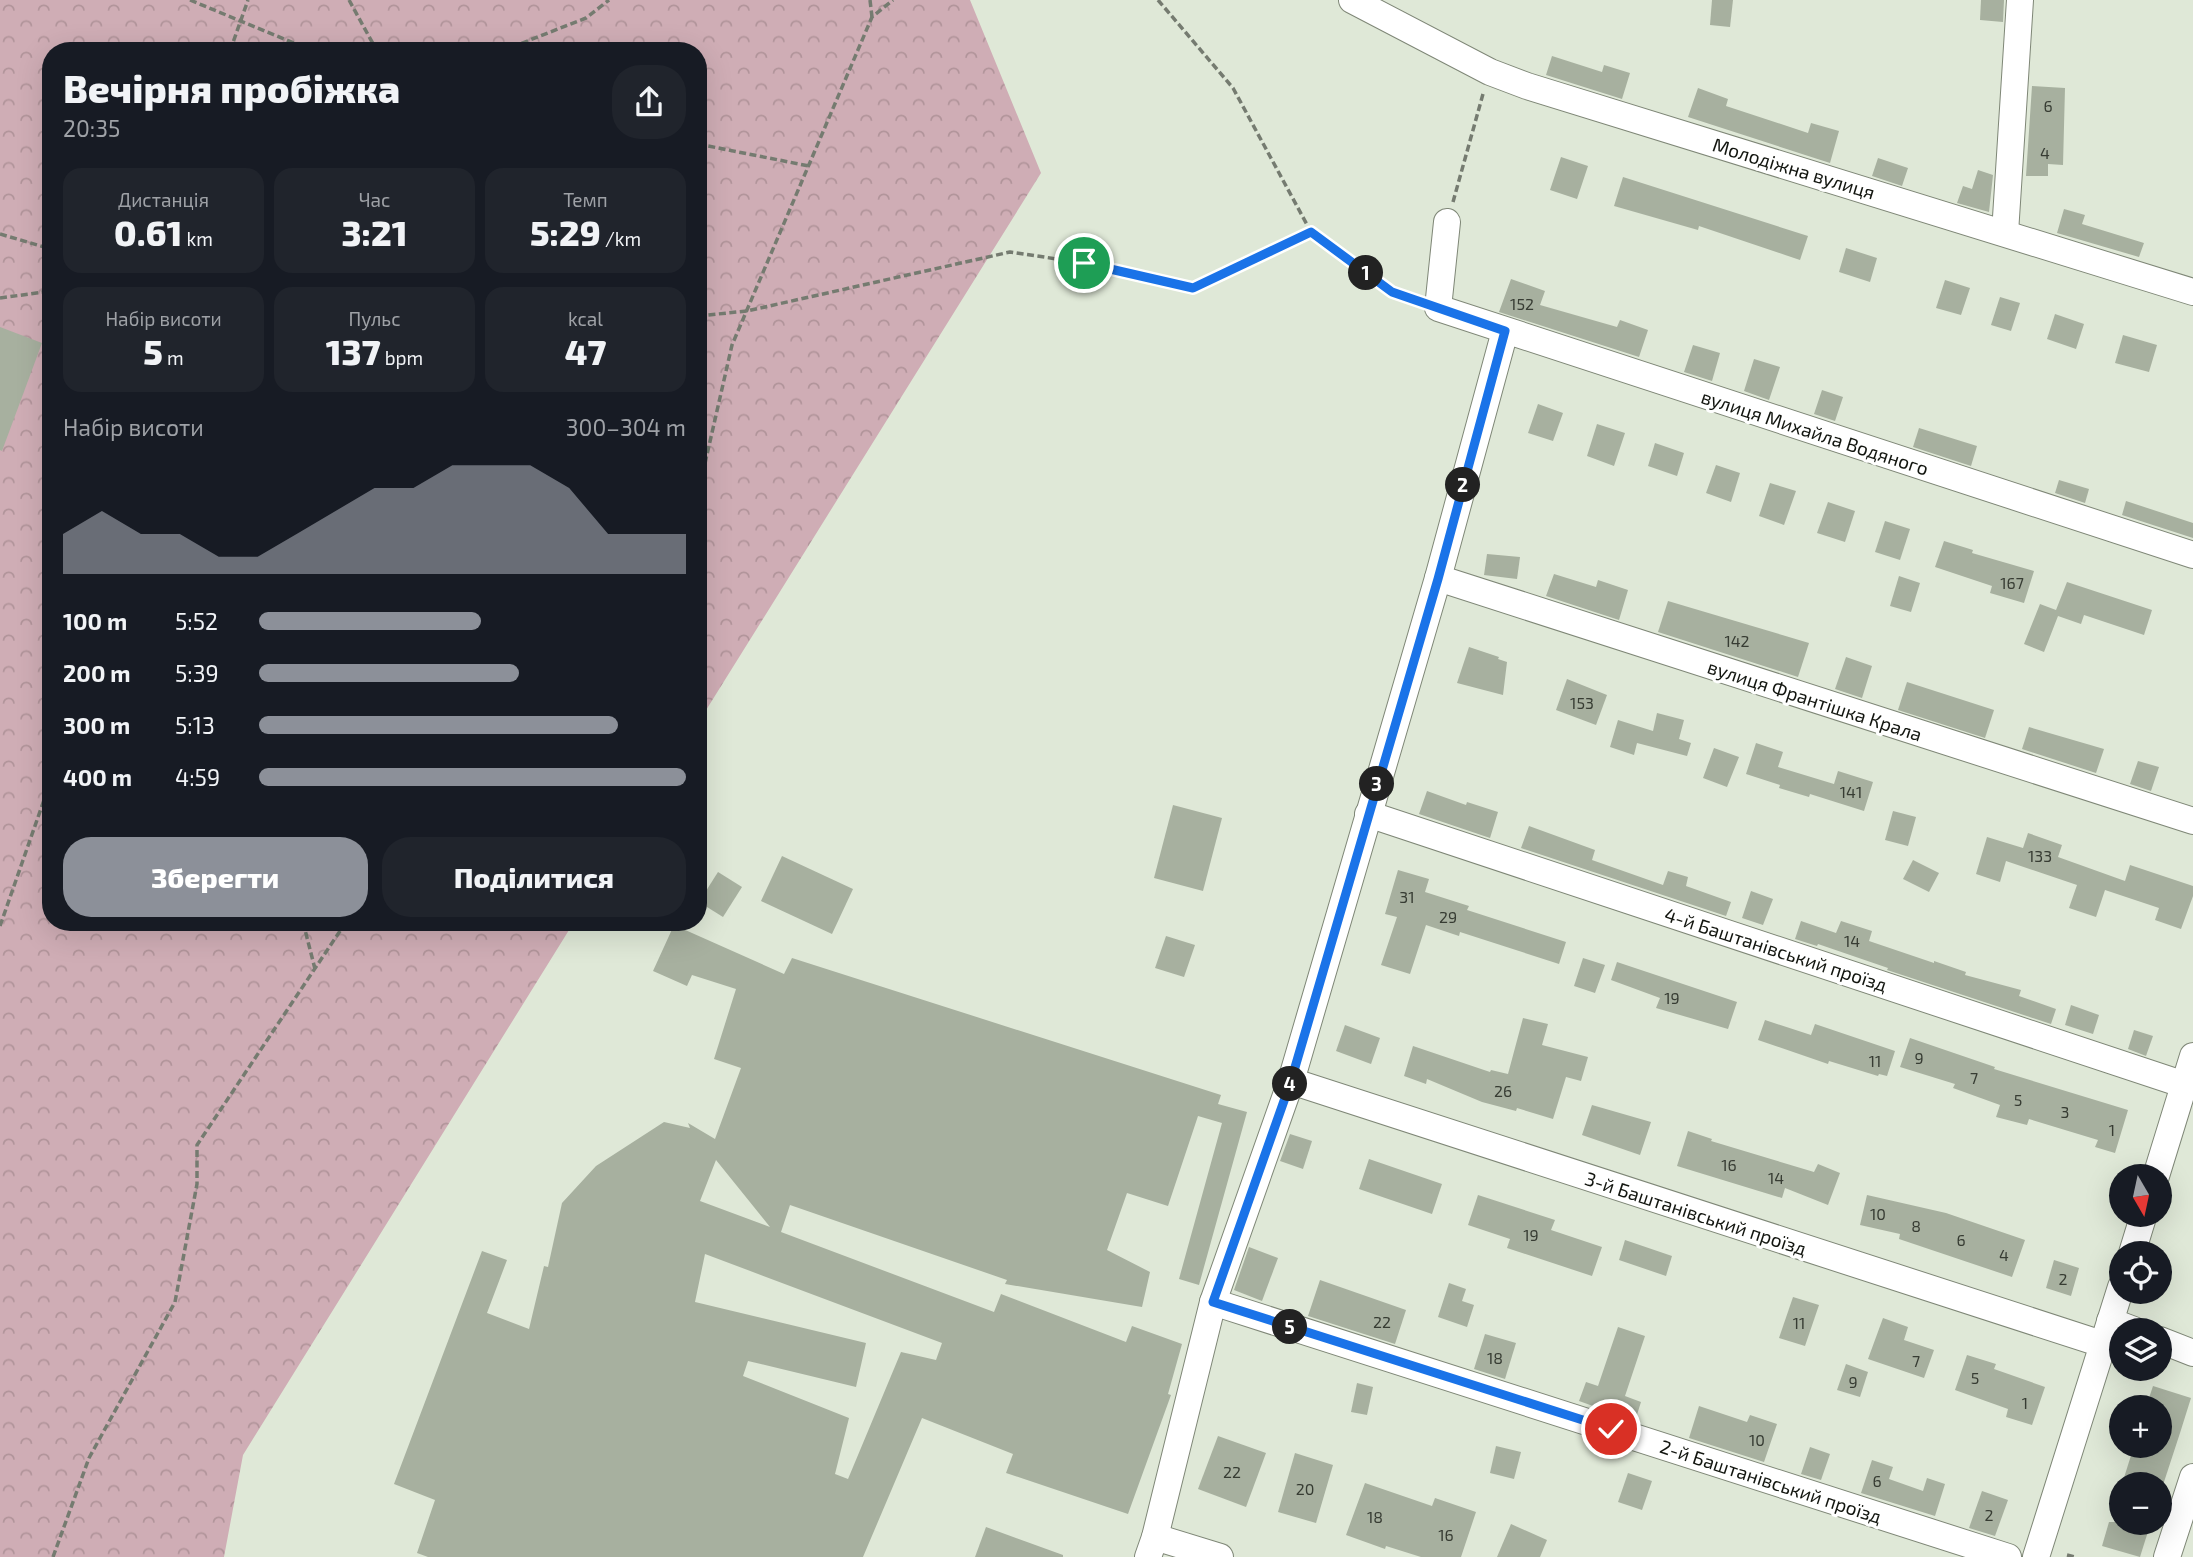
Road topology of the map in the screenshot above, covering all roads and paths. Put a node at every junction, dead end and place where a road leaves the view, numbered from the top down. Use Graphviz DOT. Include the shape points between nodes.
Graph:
graph roads {
  1 [pos="190,0"];
  2 [pos="248,0"];
  3 [pos="349,0"];
  4 [pos="609,0"];
  5 [pos="870,0"];
  6 [pos="893,0"];
  7 [pos="1158,0"];
  8 [pos="1352,0"];
  9 [pos="2020,0"];
  10 [pos="872,17"];
  11 [pos="241,21"];
  12 [pos="233,42"];
  13 [pos="291,42"];
  14 [pos="372,42"];
  15 [pos="525,42"];
  16 [pos="1490,72"];
  17 [pos="707,146"];
  18 [pos="808,166"];
  19 [pos="1447,222"];
  20 [pos="1311,232"];
  21 [pos="2005,233"];
  22 [pos="0,234"];
  23 [pos="42,246"];
  24 [pos="42,292"];
  25 [pos="2193,292"];
  26 [pos="0,298"];
  27 [pos="1438,307"];
  28 [pos="747,311"];
  29 [pos="707,315"];
  30 [pos="1505,331"];
  31 [pos="707,455"];
  32 [pos="2193,555"];
  33 [pos="1438,579"];
  34 [pos="42,806"];
  35 [pos="1368,814"];
  36 [pos="2193,821"];
  37 [pos="0,926"];
  38 [pos="305,931"];
  39 [pos="340,931"];
  40 [pos="315,969"];
  41 [pos="2193,1056"];
  42 [pos="1291,1081"];
  43 [pos="2185,1085"];
  44 [pos="2160,1164"];
  45 [pos="1213,1302"];
  46 [pos="2109,1330"];
  47 [pos="2172,1345"];
  48 [pos="2109,1352"];
  49 [pos="2193,1353"];
  50 [pos="2193,1477"];
  51 [pos="1152,1547"];
  52 [pos="2067,1555"];
  53 [pos="53,1557"];
  54 [pos="1220,1557"];
  55 [pos="2008,1557"];
  56 [pos="2036,1557"];
  57 [pos="2075,1557"];
  58 [pos="2167,1557"];
  1 -- 11 [label="path"];
  2 -- 11 [label="path"];
  3 -- 14 [label="path"];
  4 -- 15 [label="path" via="586,18"];
  5 -- 10 [label="path"];
  6 -- 10 [label="path"];
  7 -- 20 [label="path" via="1233,88"];
  8 -- 16 [label="street, Молодіжна вулиця"];
  9 -- 21 [label="street"];
  10 -- 18 [label="path"];
  11 -- 12 [label="path"];
  11 -- 13 [label="path"];
  16 -- 19 [label="path"];
  16 -- 21 [label="street, Молодіжна вулиця"];
  17 -- 18 [label="path"];
  18 -- 28 [label="path"];
  19 -- 27 [label="street"];
  20 -- 27 [label="path" via="1392,292"];
  20 -- 28 [label="path" via="1193,288 1010,252"];
  21 -- 25 [label="street, Молодіжна вулиця"];
  22 -- 23 [label="path"];
  24 -- 26 [label="path"];
  27 -- 30 [label="street, вулиця Михайла Водяного"];
  28 -- 29 [label="path"];
  28 -- 31 [label="path" via="732,345"];
  30 -- 32 [label="street, вулиця Михайла Водяного"];
  30 -- 33 [label="street"];
  33 -- 35 [label="street"];
  33 -- 36 [label="street, вулиця Франтішка Крала"];
  34 -- 37 [label="path"];
  35 -- 42 [label="street"];
  35 -- 43 [label="street, 4-й Баштанівський проїзд"];
  38 -- 40 [label="path"];
  39 -- 40 [label="path"];
  40 -- 53 [label="path" via="197,1145 197,1184 175,1302 89,1458"];
  41 -- 43 [label="street"];
  42 -- 45 [label="street"];
  42 -- 46 [label="street, 3-й Баштанівський проїзд"];
  43 -- 44 [label="street"];
  45 -- 51 [label="street"];
  45 -- 55 [label="street, 2-й Баштанівський проїзд"];
  47 -- 49 [label="street"];
  48 -- 56 [label="street"];
  50 -- 58 [label="street"];
  51 -- 54 [label="street"];
  52 -- 57 [label="path"];
}
